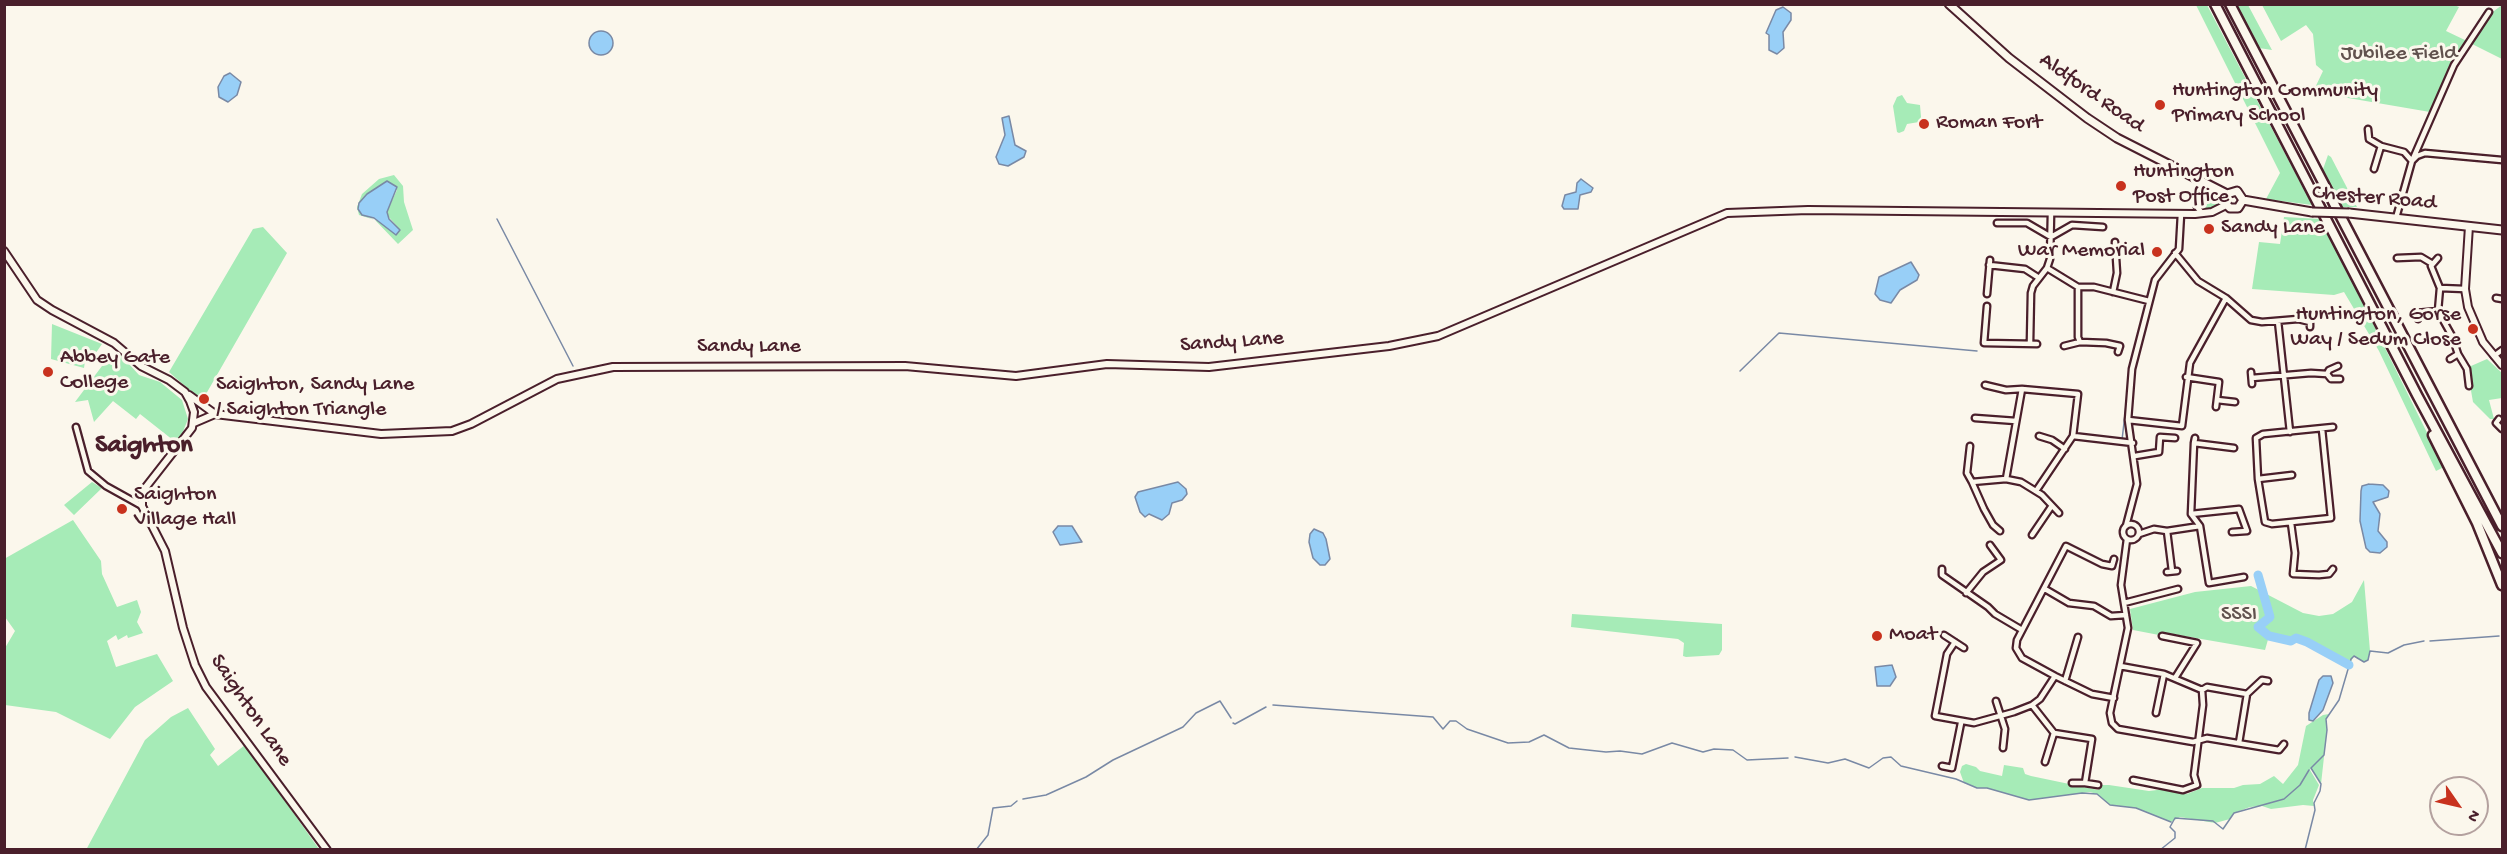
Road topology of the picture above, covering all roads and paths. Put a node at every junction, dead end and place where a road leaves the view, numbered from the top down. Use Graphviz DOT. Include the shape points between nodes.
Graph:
graph roads {
  1 [pos="1949,4"];
  2 [pos="2215,4"];
  3 [pos="2230,4"];
  4 [pos="2489,12"];
  5 [pos="2368,129"];
  6 [pos="2381,146"];
  7 [pos="2502,160"];
  8 [pos="2412,161"];
  9 [pos="2374,169"];
  10 [pos="2205,182"];
  11 [pos="2227,194"];
  12 [pos="2243,200"];
  13 [pos="2226,205"];
  14 [pos="2051,213"];
  15 [pos="2202,213"];
  16 [pos="2181,214"];
  17 [pos="2396,218"];
  18 [pos="1997,223"];
  19 [pos="2469,226"];
  20 [pos="2103,227"];
  21 [pos="2502,230"];
  22 [pos="2051,237"];
  23 [pos="2115,242"];
  24 [pos="4,251"];
  25 [pos="2175,253"];
  26 [pos="2397,258"];
  27 [pos="2438,258"];
  28 [pos="2431,263"];
  29 [pos="2047,268"];
  30 [pos="2039,278"];
  31 [pos="2078,287"];
  32 [pos="2440,288"];
  33 [pos="2465,289"];
  34 [pos="2114,292"];
  35 [pos="1988,294"];
  36 [pos="2226,298"];
  37 [pos="2149,301"];
  38 [pos="1987,306"];
  39 [pos="2438,311"];
  40 [pos="2416,314"];
  41 [pos="2278,321"];
  42 [pos="2312,322"];
  43 [pos="2080,342"];
  44 [pos="2030,344"];
  45 [pos="2037,344"];
  46 [pos="2064,346"];
  47 [pos="2502,350"];
  48 [pos="2118,352"];
  49 [pos="2458,354"];
  50 [pos="2494,356"];
  51 [pos="2450,359"];
  52 [pos="2502,364"];
  53 [pos="2338,366"];
  54 [pos="2251,372"];
  55 [pos="2327,374"];
  56 [pos="2220,375"];
  57 [pos="2284,375"];
  58 [pos="2186,377"];
  59 [pos="2340,379"];
  60 [pos="2219,382"];
  61 [pos="2469,386"];
  62 [pos="2079,387"];
  63 [pos="2022,389"];
  64 [pos="185,392"];
  65 [pos="1989,393"];
  66 [pos="2078,394"];
  67 [pos="2417,395"];
  68 [pos="2217,400"];
  69 [pos="2235,402"];
  70 [pos="2216,407"];
  71 [pos="215,414"];
  72 [pos="1975,418"];
  73 [pos="2128,420"];
  74 [pos="2016,421"];
  75 [pos="2495,421"];
  76 [pos="194,423"];
  77 [pos="2182,426"];
  78 [pos="2189,426"];
  79 [pos="76,427"];
  80 [pos="2333,428"];
  81 [pos="2322,429"];
  82 [pos="2502,429"];
  83 [pos="2290,432"];
  84 [pos="2073,436"];
  85 [pos="2042,438"];
  86 [pos="2175,438"];
  87 [pos="2133,443"];
  88 [pos="1970,446"];
  89 [pos="2065,449"];
  90 [pos="2228,455"];
  91 [pos="2135,456"];
  92 [pos="2292,475"];
  93 [pos="2006,479"];
  94 [pos="2258,479"];
  95 [pos="1972,482"];
  96 [pos="2036,491"];
  97 [pos="2231,501"];
  98 [pos="142,506"];
  99 [pos="2051,507"];
  100 [pos="2232,509"];
  101 [pos="2059,513"];
  102 [pos="2191,514"];
  103 [pos="2291,523"];
  104 [pos="2128,525"];
  105 [pos="2200,526"];
  106 [pos="2502,526"];
  107 [pos="2000,531"];
  108 [pos="2167,531"];
  109 [pos="2232,532"];
  110 [pos="2140,533"];
  111 [pos="2032,535"];
  112 [pos="2070,538"];
  113 [pos="2129,539"];
  114 [pos="1990,545"];
  115 [pos="2066,546"];
  116 [pos="2502,553"];
  117 [pos="2114,559"];
  118 [pos="2112,566"];
  119 [pos="2172,571"];
  120 [pos="2111,572"];
  121 [pos="1941,575"];
  122 [pos="2244,577"];
  123 [pos="2333,579"];
  124 [pos="2502,585"];
  125 [pos="2045,589"];
  126 [pos="2178,589"];
  127 [pos="1966,593"];
  128 [pos="2124,603"];
  129 [pos="2126,615"];
  130 [pos="2022,630"];
  131 [pos="1944,635"];
  132 [pos="2162,636"];
  133 [pos="2078,637"];
  134 [pos="2201,637"];
  135 [pos="1955,642"];
  136 [pos="2068,643"];
  137 [pos="2197,643"];
  138 [pos="2075,645"];
  139 [pos="1964,648"];
  140 [pos="2120,666"];
  141 [pos="2262,673"];
  142 [pos="2163,674"];
  143 [pos="2055,676"];
  144 [pos="2175,678"];
  145 [pos="2065,681"];
  146 [pos="2202,690"];
  147 [pos="2247,694"];
  148 [pos="2114,698"];
  149 [pos="1996,701"];
  150 [pos="2032,705"];
  151 [pos="2156,713"];
  152 [pos="1928,716"];
  153 [pos="1935,716"];
  154 [pos="2001,716"];
  155 [pos="1961,723"];
  156 [pos="2094,732"];
  157 [pos="2054,733"];
  158 [pos="2092,739"];
  159 [pos="2199,739"];
  160 [pos="2239,743"];
  161 [pos="2284,744"];
  162 [pos="2003,748"];
  163 [pos="2279,750"];
  164 [pos="2281,756"];
  165 [pos="2044,758"];
  166 [pos="1942,766"];
  167 [pos="1952,768"];
  168 [pos="1958,769"];
  169 [pos="2133,780"];
  170 [pos="2148,782"];
  171 [pos="2072,783"];
  172 [pos="2085,783"];
  173 [pos="2098,785"];
  174 [pos="2147,788"];
  175 [pos="327,849"];
  1 -- 10 [label="main road, Aldford Road" via="2009,58 2087,118 2117,138"];
  2 -- 67 [label="highway"];
  3 -- 106 [label="highway"];
  4 -- 8 [label="street" via="2454,65"];
  5 -- 6 [label="street" via="2369,139"];
  6 -- 8 [label="street" via="2404,152"];
  6 -- 9 [label="street"];
  7 -- 8 [label="street" via="2426,153"];
  8 -- 17 [label="street"];
  10 -- 11 [label="main road, Aldford Road"];
  10 -- 15 [label="street" via="2196,199"];
  11 -- 12 [label="main road" via="2237,191"];
  11 -- 13 [label="main road"];
  12 -- 13 [label="main road" via="2235,209"];
  12 -- 17 [label="main road, Chester Road, bridge" via="2312,212"];
  13 -- 15 [label="street, Sandy Lane"];
  14 -- 16 [label="street, Sandy Lane"];
  14 -- 22 [label="street"];
  14 -- 71 [label="street, Sandy Lane" via="1727,213 1438,336 1389,346 1220,366 1107,364 1016,375 905,366 613,367 557,379 452,431 381,434"];
  15 -- 16 [label="street, Sandy Lane"];
  16 -- 25 [label="street" via="2179,249"];
  17 -- 19 [label="main road, Chester Road"];
  18 -- 22 [label="street" via="2026,223"];
  19 -- 21 [label="main road, Chester Road"];
  19 -- 33 [label="street"];
  20 -- 22 [label="street" via="2072,225"];
  22 -- 29 [label="street"];
  23 -- 34 [label="street"];
  24 -- 64 [label="street" via="38,300 114,343 141,366"];
  25 -- 36 [label="street" via="2198,281"];
  25 -- 37 [label="street" via="2155,280"];
  26 -- 28 [label="street" via="2404,262 2421,256"];
  27 -- 28 [label="street"];
  28 -- 32 [label="street"];
  29 -- 30 [label="street"];
  29 -- 31 [label="street"];
  30 -- 35 [label="street" via="2025,269 1990,263"];
  30 -- 44 [label="street" via="2031,293"];
  31 -- 34 [label="street"];
  31 -- 43 [label="street"];
  32 -- 33 [label="street"];
  32 -- 39 [label="street"];
  33 -- 50 [label="street" via="2474,325"];
  34 -- 37 [label="street"];
  36 -- 41 [label="street" via="2251,320"];
  36 -- 58 [label="street" via="2202,338"];
  37 -- 73 [label="street" via="2132,369"];
  38 -- 44 [label="street" via="1983,346"];
  39 -- 40 [label="street"];
  39 -- 49 [label="street"];
  41 -- 42 [label="street"];
  41 -- 57 [label="street"];
  43 -- 46 [label="street"];
  43 -- 48 [label="street" via="2121,343"];
  44 -- 45 [label="street"];
  47 -- 50 [label="street"];
  49 -- 51 [label="street"];
  49 -- 61 [label="street" via="2467,369"];
  50 -- 52 [label="street"];
  53 -- 55 [label="street"];
  54 -- 57 [label="street" via="2252,381"];
  55 -- 57 [label="street"];
  55 -- 59 [label="street" via="2331,379"];
  56 -- 60 [label="street"];
  57 -- 83 [label="street"];
  58 -- 60 [label="street"];
  58 -- 77 [label="street"];
  60 -- 68 [label="street"];
  62 -- 66 [label="street"];
  63 -- 65 [label="street" via="1988,385"];
  63 -- 66 [label="street"];
  63 -- 74 [label="street"];
  64 -- 71 [label="street"];
  64 -- 76 [label="street" via="194,412"];
  66 -- 84 [label="street"];
  67 -- 116 [label="highway"];
  67 -- 124 [label="highway"];
  68 -- 69 [label="street"];
  68 -- 70 [label="street"];
  71 -- 76 [label="street"];
  72 -- 74 [label="street"];
  73 -- 77 [label="street"];
  73 -- 87 [label="street"];
  74 -- 93 [label="street"];
  75 -- 82 [label="street"];
  76 -- 98 [label="street" via="142,492"];
  77 -- 78 [label="street"];
  79 -- 98 [label="street" via="88,471"];
  80 -- 81 [label="street"];
  81 -- 83 [label="street"];
  81 -- 103 [label="street" via="2334,519"];
  83 -- 94 [label="street" via="2256,438"];
  84 -- 87 [label="street"];
  84 -- 89 [label="street"];
  85 -- 89 [label="street"];
  86 -- 91 [label="street" via="2160,437 2158,452"];
  87 -- 91 [label="street"];
  88 -- 95 [label="street" via="1967,473"];
  89 -- 96 [label="street"];
  90 -- 102 [label="street" via="2232,448 2195,441"];
  91 -- 104 [label="street" via="2137,484"];
  92 -- 94 [label="street"];
  93 -- 95 [label="street"];
  93 -- 96 [label="street"];
  94 -- 103 [label="street" via="2265,522"];
  95 -- 107 [label="street"];
  96 -- 99 [label="street"];
  97 -- 100 [label="street"];
  98 -- 175 [label="street, Saighton Lane" via="165,551 183,628 206,687"];
  99 -- 101 [label="street"];
  99 -- 111 [label="street"];
  100 -- 102 [label="street"];
  100 -- 109 [label="street" via="2239,508 2247,531"];
  102 -- 105 [label="street"];
  103 -- 123 [label="street" via="2295,553 2291,576 2331,571"];
  104 -- 110 [label="street" via="2137,526"];
  104 -- 113 [label="street" via="2123,532"];
  105 -- 108 [label="street"];
  105 -- 122 [label="street" via="2209,583"];
  108 -- 110 [label="street"];
  108 -- 119 [label="street"];
  110 -- 113 [label="street"];
  112 -- 115 [label="street"];
  113 -- 128 [label="street" via="2121,585"];
  114 -- 127 [label="street" via="2002,562 1983,572"];
  115 -- 118 [label="street" via="2097,563"];
  115 -- 125 [label="street"];
  117 -- 118 [label="street"];
  118 -- 120 [label="street"];
  121 -- 127 [label="street"];
  125 -- 129 [label="street" via="2069,603 2094,606 2112,616"];
  125 -- 130 [label="street"];
  126 -- 128 [label="street"];
  127 -- 130 [label="street"];
  128 -- 129 [label="street"];
  129 -- 140 [label="street" via="2128,628"];
  130 -- 143 [label="street" via="2017,640 2019,654"];
  131 -- 135 [label="street"];
  132 -- 137 [label="street"];
  133 -- 138 [label="street"];
  134 -- 137 [label="street"];
  135 -- 139 [label="street"];
  135 -- 153 [label="street" via="1947,654"];
  136 -- 138 [label="street"];
  137 -- 144 [label="street"];
  138 -- 145 [label="street"];
  140 -- 142 [label="street"];
  140 -- 148 [label="street"];
  141 -- 147 [label="street" via="2265,681"];
  142 -- 144 [label="street"];
  142 -- 151 [label="street"];
  143 -- 145 [label="street"];
  143 -- 150 [label="street" via="2045,694"];
  144 -- 146 [label="street"];
  145 -- 148 [label="street" via="2092,694"];
  146 -- 147 [label="street" via="2208,687"];
  146 -- 159 [label="street"];
  147 -- 160 [label="street"];
  148 -- 159 [label="street" via="2110,719 2118,729 2193,742"];
  149 -- 154 [label="street"];
  150 -- 154 [label="street"];
  150 -- 157 [label="street"];
  152 -- 153 [label="street"];
  153 -- 155 [label="street"];
  154 -- 155 [label="street"];
  154 -- 162 [label="street"];
  155 -- 167 [label="street"];
  156 -- 158 [label="street"];
  157 -- 158 [label="street"];
  157 -- 165 [label="street"];
  158 -- 172 [label="street" via="2094,750"];
  159 -- 160 [label="street"];
  159 -- 170 [label="street" via="2194,775 2197,785 2183,790"];
  160 -- 163 [label="street"];
  161 -- 163 [label="street"];
  163 -- 164 [label="street"];
  166 -- 167 [label="street"];
  167 -- 168 [label="street"];
  169 -- 170 [label="street"];
  170 -- 174 [label="street"];
  171 -- 172 [label="street"];
  172 -- 173 [label="street"];
}
